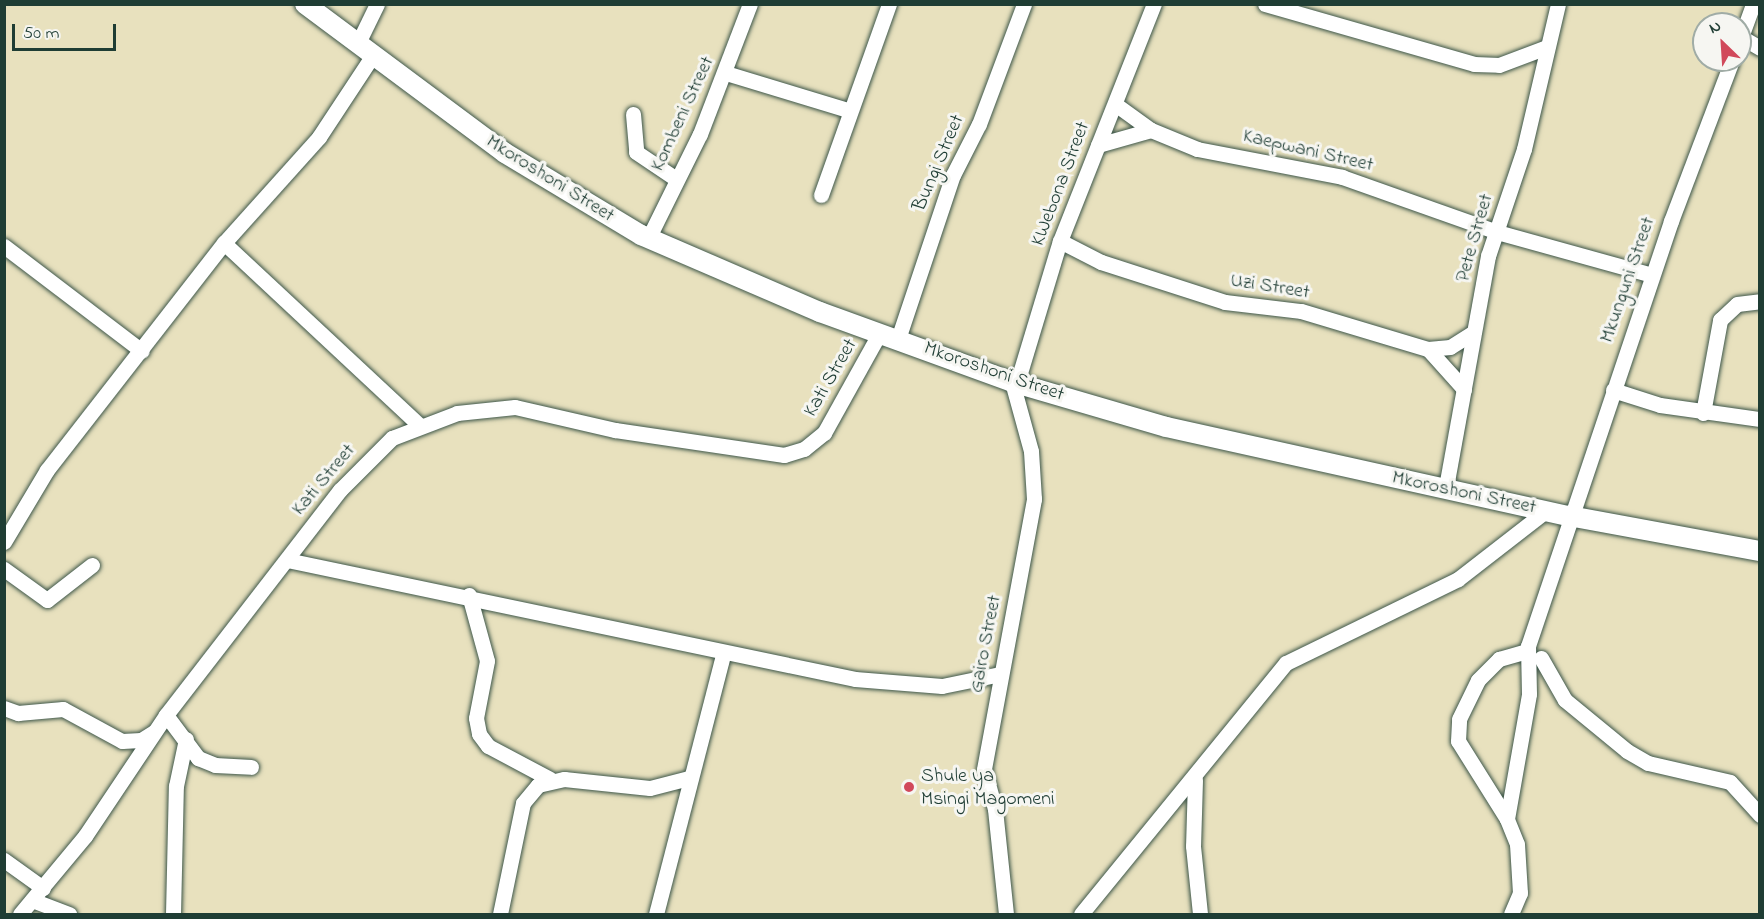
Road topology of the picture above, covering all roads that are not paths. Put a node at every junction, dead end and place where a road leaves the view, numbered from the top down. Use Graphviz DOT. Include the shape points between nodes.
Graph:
graph roads {
  1 [pos="305,4"];
  2 [pos="377,4"];
  3 [pos="750,4"];
  4 [pos="889,4"];
  5 [pos="1024,4"];
  6 [pos="1154,4"];
  7 [pos="1265,4"];
  8 [pos="1558,4"];
  9 [pos="1547,47"];
  10 [pos="365,49"];
  11 [pos="1728,72"];
  12 [pos="726,73"];
  13 [pos="1115,104"];
  14 [pos="848,110"];
  15 [pos="633,114"];
  16 [pos="1151,130"];
  17 [pos="1098,145"];
  18 [pos="676,179"];
  19 [pos="821,195"];
  20 [pos="1497,232"];
  21 [pos="648,239"];
  22 [pos="1060,241"];
  23 [pos="224,243"];
  24 [pos="4,246"];
  25 [pos="1652,274"];
  26 [pos="1760,301"];
  27 [pos="1474,332"];
  28 [pos="889,337"];
  29 [pos="1428,349"];
  30 [pos="142,351"];
  31 [pos="1015,382"];
  32 [pos="1464,389"];
  33 [pos="1613,390"];
  34 [pos="1703,413"];
  35 [pos="1760,419"];
  36 [pos="419,425"];
  37 [pos="1446,487"];
  38 [pos="1547,510"];
  39 [pos="1569,516"];
  40 [pos="4,542"];
  41 [pos="1760,551"];
  42 [pos="287,560"];
  43 [pos="92,565"];
  44 [pos="4,569"];
  45 [pos="469,595"];
  46 [pos="723,655"];
  47 [pos="1534,655"];
  48 [pos="1000,674"];
  49 [pos="4,708"];
  50 [pos="166,715"];
  51 [pos="155,731"];
  52 [pos="186,740"];
  53 [pos="251,767"];
  54 [pos="689,778"];
  55 [pos="550,779"];
  56 [pos="1195,780"];
  57 [pos="1760,815"];
  58 [pos="1507,819"];
  59 [pos="4,860"];
  60 [pos="37,894"];
  61 [pos="20,915"];
  62 [pos="69,915"];
  63 [pos="173,915"];
  64 [pos="500,915"];
  65 [pos="656,915"];
  66 [pos="1006,915"];
  67 [pos="1081,915"];
  68 [pos="1200,915"];
  69 [pos="1511,915"];
  1 -- 10 [label="street, Mkoroshoni Street"];
  2 -- 10 [label="street"];
  3 -- 12 [label="street, Kombeni Street"];
  4 -- 14 [label="street"];
  5 -- 28 [label="street, Bungi Street" via="979,124 953,175"];
  6 -- 13 [label="street, KWebona Street"];
  7 -- 9 [label="street" via="1474,64 1499,65"];
  8 -- 9 [label="street, Pete Street"];
  9 -- 20 [label="street, Pete Street" via="1524,149"];
  10 -- 21 [label="street, Mkoroshoni Street" via="505,153"];
  10 -- 23 [label="street" via="319,137"];
  11 -- 25 [label="street, Mkunguni Street"];
  12 -- 14 [label="street"];
  12 -- 18 [label="street, Kombeni Street"];
  13 -- 16 [label="street, Kaepwani Street"];
  13 -- 17 [label="street, KWebona Street"];
  14 -- 19 [label="street"];
  15 -- 18 [label="street" via="636,152"];
  16 -- 17 [label="street"];
  16 -- 20 [label="street, Kaepwani Street" via="1197,149 1342,177"];
  17 -- 22 [label="street, KWebona Street"];
  18 -- 21 [label="street, Kombeni Street"];
  20 -- 25 [label="street, Kaepwani Street"];
  20 -- 27 [label="street, Pete Street"];
  21 -- 28 [label="street, Mkoroshoni Street"];
  22 -- 29 [label="street, Uzi Street" via="1101,262 1225,302 1301,311"];
  22 -- 31 [label="street, KWebona Street"];
  23 -- 30 [label="street"];
  23 -- 36 [label="street"];
  24 -- 30 [label="street"];
  25 -- 33 [label="street, Mkunguni Street"];
  26 -- 34 [label="street" via="1737,304 1720,320"];
  27 -- 29 [label="street, Uzi Street" via="1450,347"];
  27 -- 32 [label="street, Pete Street"];
  28 -- 31 [label="street, Mkoroshoni Street"];
  28 -- 36 [label="street, Kati Street" via="824,433 804,449 784,455 615,430 515,407 457,413"];
  29 -- 32 [label="street"];
  30 -- 40 [label="street" via="47,470"];
  31 -- 37 [label="street, Mkoroshoni Street" via="1166,427"];
  31 -- 48 [label="street, Gairo Street" via="1031,450 1034,499"];
  32 -- 37 [label="street, Pete Street"];
  33 -- 34 [label="street"];
  33 -- 39 [label="street, Mkunguni Street"];
  34 -- 35 [label="street"];
  36 -- 42 [label="street, Kati Street" via="364,461"];
  37 -- 38 [label="street, Mkoroshoni Street"];
  38 -- 39 [label="street, Mkoroshoni Street"];
  38 -- 56 [label="street" via="1458,579 1286,663"];
  39 -- 41 [label="street, Mkoroshoni Street"];
  39 -- 47 [label="street, Mkunguni Street"];
  42 -- 45 [label="street"];
  42 -- 50 [label="street, Kati Street"];
  43 -- 44 [label="street" via="47,600"];
  45 -- 46 [label="street"];
  45 -- 55 [label="street" via="487,661 476,718 479,734 488,746"];
  46 -- 48 [label="street" via="909,686 942,686"];
  46 -- 54 [label="street"];
  47 -- 57 [label="street" via="1565,700 1627,751 1648,763 1730,782"];
  47 -- 58 [label="street, Mkunguni Street"];
  47 -- 58 [label="street" via="1489,667 1459,719 1462,756"];
  48 -- 66 [label="street, Gairo Street" via="984,769 995,809"];
  49 -- 51 [label="street" via="18,713 63,709 122,741 141,740"];
  50 -- 51 [label="street, Kati Street"];
  50 -- 52 [label="street"];
  51 -- 60 [label="street, Kati Street"];
  52 -- 53 [label="street" via="198,758 215,765"];
  52 -- 63 [label="street" via="176,786"];
  54 -- 55 [label="street" via="637,789"];
  54 -- 65 [label="street"];
  55 -- 64 [label="street" via="523,802"];
  56 -- 67 [label="street"];
  56 -- 68 [label="street" via="1193,846"];
  58 -- 69 [label="street" via="1517,844 1521,893"];
  59 -- 60 [label="street"];
  60 -- 61 [label="street, Kati Street"];
  60 -- 62 [label="street"];
}
